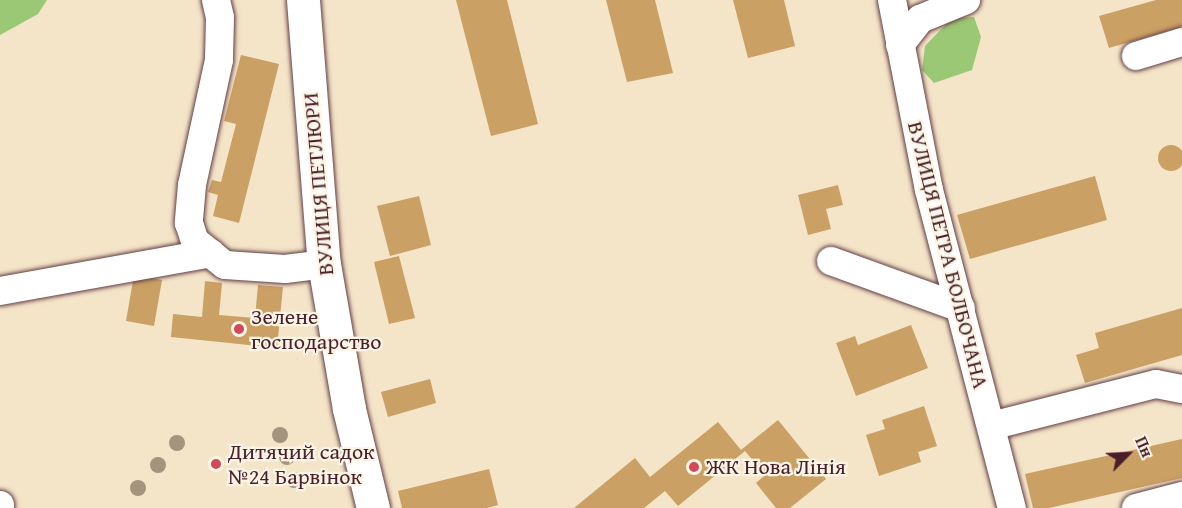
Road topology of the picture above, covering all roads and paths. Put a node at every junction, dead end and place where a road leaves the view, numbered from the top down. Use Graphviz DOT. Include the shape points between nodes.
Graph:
graph roads {
  1 [pos="216,0"];
  2 [pos="303,0"];
  3 [pos="892,0"];
  4 [pos="966,0"];
  5 [pos="1182,42"];
  6 [pos="900,45"];
  7 [pos="1136,56"];
  8 [pos="211,253"];
  9 [pos="831,261"];
  10 [pos="324,264"];
  11 [pos="0,291"];
  12 [pos="961,308"];
  13 [pos="1182,389"];
  14 [pos="991,426"];
  15 [pos="1182,496"];
  16 [pos="373,508"];
  17 [pos="1012,508"];
  18 [pos="1136,508"];
  1 -- 8 [label="street" via="220,18 219,60 192,186 189,223 195,241"];
  2 -- 10 [label="main road, ВУЛИЦЯ ПЕТЛЮРИ"];
  3 -- 6 [label="street, ВУЛИЦЯ ПЕТРА БОЛБОЧАНА"];
  4 -- 6 [label="street" via="920,19"];
  5 -- 7 [label="street"];
  6 -- 12 [label="street, ВУЛИЦЯ ПЕТРА БОЛБОЧАНА" via="929,190"];
  8 -- 10 [label="street" via="225,265 285,269"];
  8 -- 11 [label="street"];
  9 -- 12 [label="street"];
  10 -- 16 [label="main road, ВУЛИЦЯ ПЕТЛЮРИ" via="349,409"];
  12 -- 14 [label="street, ВУЛИЦЯ ПЕТРА БОЛБОЧАНА"];
  13 -- 14 [label="street" via="1156,384"];
  14 -- 17 [label="street, ВУЛИЦЯ ПЕТРА БОЛБОЧАНА"];
  15 -- 18 [label="street"];
}
